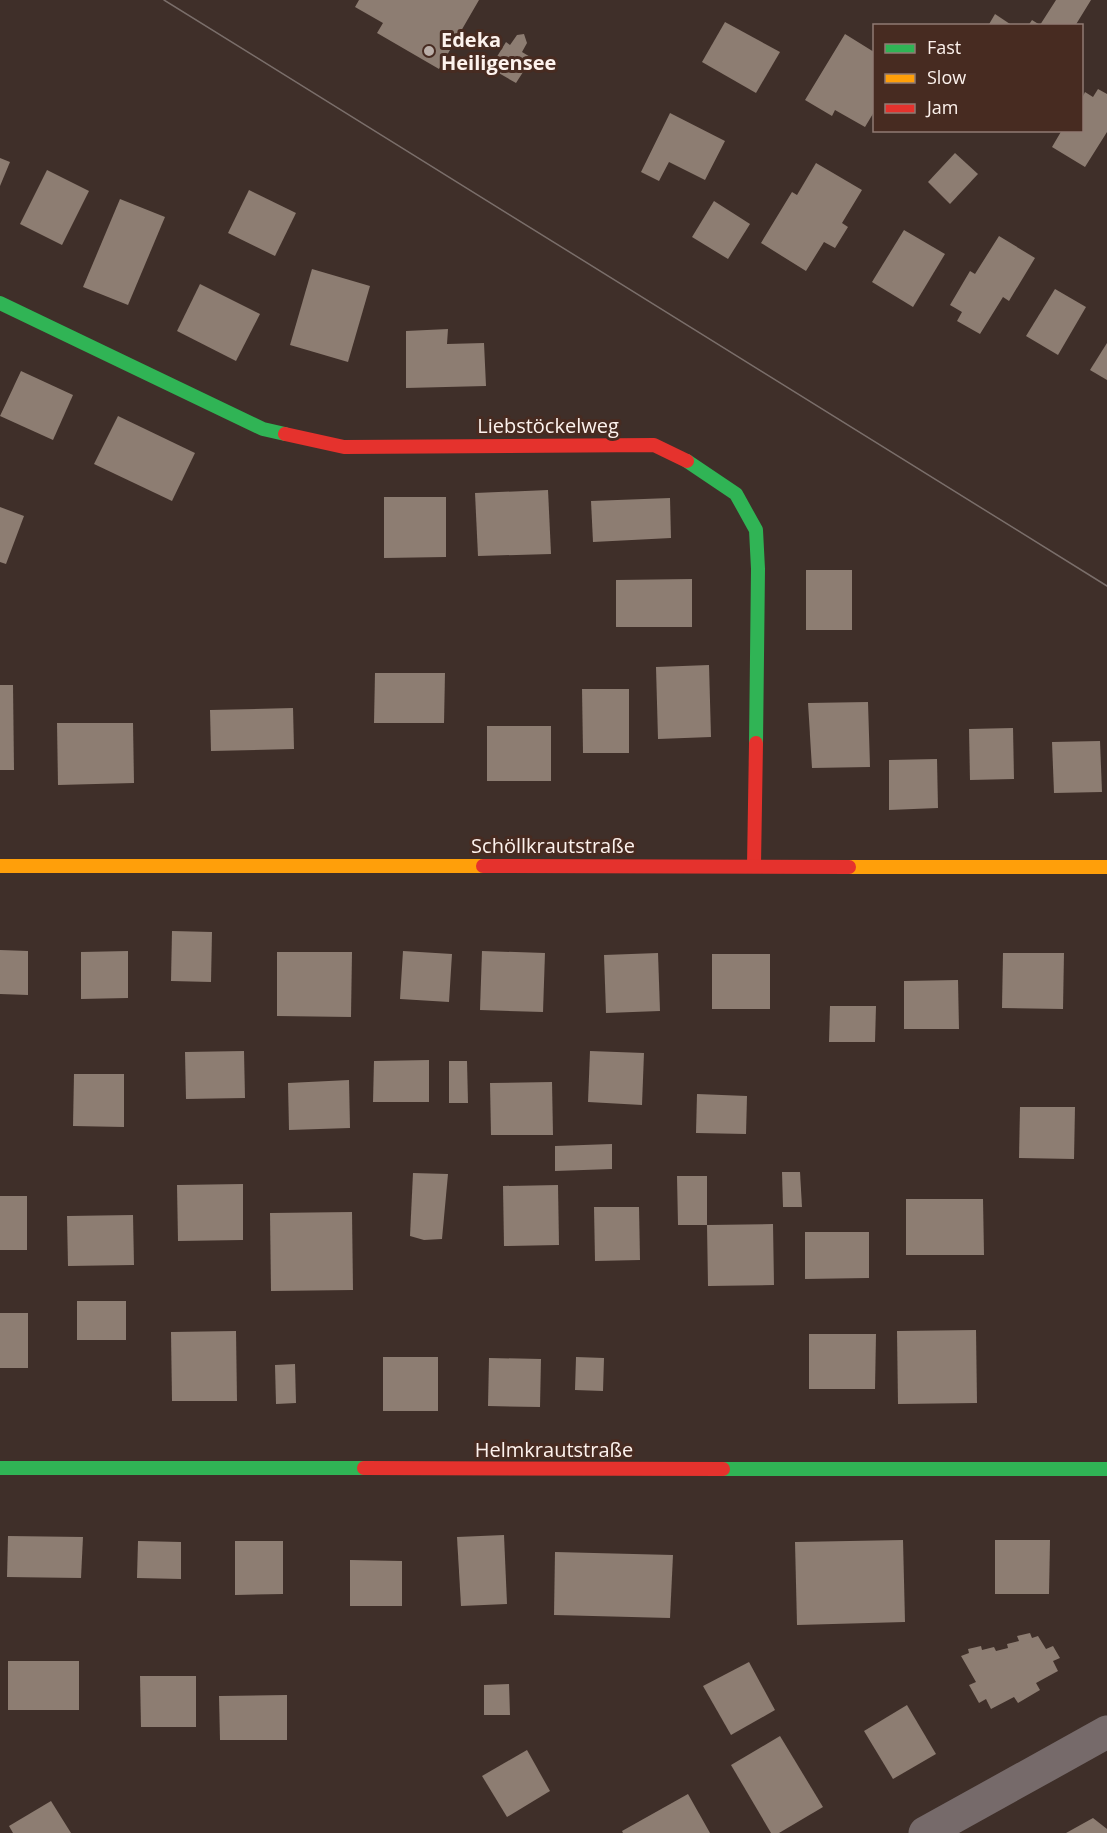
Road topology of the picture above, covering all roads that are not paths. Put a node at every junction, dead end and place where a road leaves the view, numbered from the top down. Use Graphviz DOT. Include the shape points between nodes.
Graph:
graph roads {
  1 [pos="0,303"];
  2 [pos="754,865"];
  3 [pos="0,866"];
  4 [pos="1107,867"];
  5 [pos="0,1468"];
  6 [pos="1107,1469"];
  7 [pos="1107,1732"];
  8 [pos="925,1833"];
  1 -- 2 [label="street, Liebstöckelweg" via="262,429 344,447 654,444 696,465 736,494 756,530 758,569"];
  2 -- 3 [label="street, Schöllkrautstraße"];
  2 -- 4 [label="street, Schöllkrautstraße"];
  5 -- 6 [label="street, Helmkrautstraße"];
  7 -- 8 [label="street"];
}
